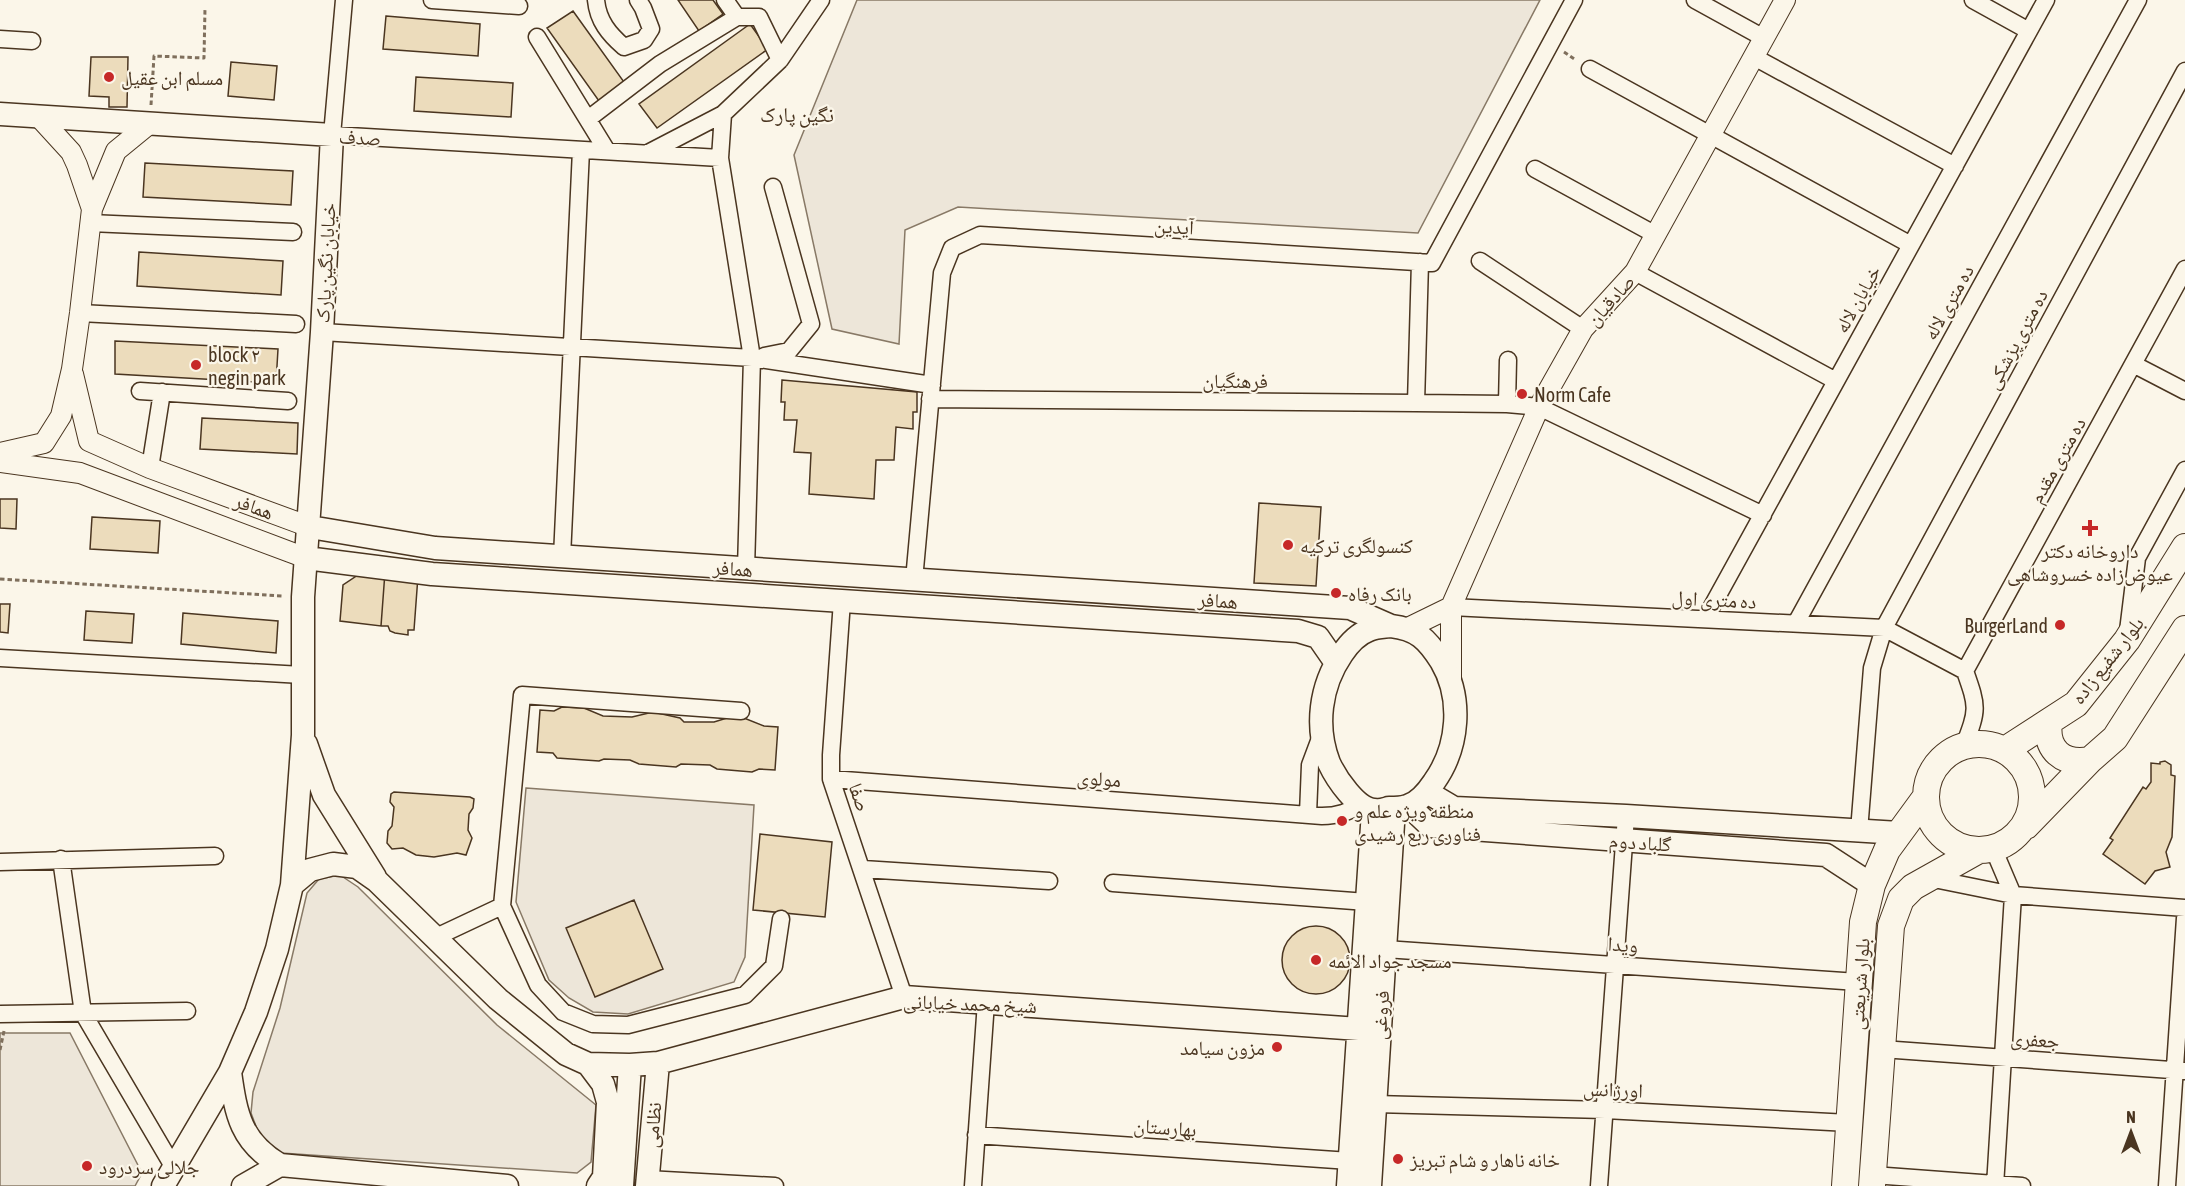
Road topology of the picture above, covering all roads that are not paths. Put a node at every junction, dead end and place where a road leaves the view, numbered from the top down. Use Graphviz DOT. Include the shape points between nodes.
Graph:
graph roads {
  1 [pos="344,0"];
  2 [pos="432,0"];
  3 [pos="596,0"];
  4 [pos="638,0"];
  5 [pos="725,0"];
  6 [pos="821,0"];
  7 [pos="1574,0"];
  8 [pos="1695,0"];
  9 [pos="1785,0"];
  10 [pos="1973,0"];
  11 [pos="2046,0"];
  12 [pos="2138,0"];
  13 [pos="519,6"];
  14 [pos="737,16"];
  15 [pos="2029,31"];
  16 [pos="537,37"];
  17 [pos="1764,38"];
  18 [pos="0,39"];
  19 [pos="644,40"];
  20 [pos="32,41"];
  21 [pos="1754,57"];
  22 [pos="780,60"];
  23 [pos="660,64"];
  24 [pos="1590,69"];
  25 [pos="2185,71"];
  26 [pos="0,114"];
  27 [pos="723,114"];
  28 [pos="39,117"];
  29 [pos="588,119"];
  30 [pos="149,124"];
  31 [pos="332,135"];
  32 [pos="1711,135"];
  33 [pos="581,150"];
  34 [pos="607,151"];
  35 [pos="647,153"];
  36 [pos="720,158"];
  37 [pos="1954,166"];
  38 [pos="1535,169"];
  39 [pos="773,187"];
  40 [pos="91,216"];
  41 [pos="293,232"];
  42 [pos="1656,235"];
  43 [pos="1911,245"];
  44 [pos="1480,261"];
  45 [pos="1420,262"];
  46 [pos="2185,269"];
  47 [pos="1635,272"];
  48 [pos="80,313"];
  49 [pos="296,324"];
  50 [pos="1583,329"];
  51 [pos="322,332"];
  52 [pos="572,347"];
  53 [pos="752,358"];
  54 [pos="1508,360"];
  55 [pos="2133,364"];
  56 [pos="72,369"];
  57 [pos="1836,381"];
  58 [pos="140,391"];
  59 [pos="2185,391"];
  60 [pos="162,392"];
  61 [pos="931,392"];
  62 [pos="288,402"];
  63 [pos="1416,403"];
  64 [pos="1507,404"];
  65 [pos="1539,407"];
  66 [pos="0,453"];
  67 [pos="0,462"];
  68 [pos="150,468"];
  69 [pos="2185,470"];
  70 [pos="1763,514"];
  71 [pos="310,527"];
  72 [pos="2185,547"];
  73 [pos="562,557"];
  74 [pos="306,558"];
  75 [pos="746,568"];
  76 [pos="914,580"];
  77 [pos="560,583"];
  78 [pos="1177,597"];
  79 [pos="842,601"];
  80 [pos="1451,607"];
  81 [pos="1705,619"];
  82 [pos="1175,623"];
  83 [pos="1796,624"];
  84 [pos="1400,627"];
  85 [pos="1884,628"];
  86 [pos="2185,629"];
  87 [pos="2127,640"];
  88 [pos="0,658"];
  89 [pos="1336,663"];
  90 [pos="1965,671"];
  91 [pos="302,675"];
  92 [pos="1451,685"];
  93 [pos="741,711"];
  94 [pos="2049,722"];
  95 [pos="1322,733"];
  96 [pos="303,735"];
  97 [pos="1964,746"];
  98 [pos="2005,750"];
  99 [pos="2090,760"];
  100 [pos="831,779"];
  101 [pos="1427,792"];
  102 [pos="1925,798"];
  103 [pos="1384,807"];
  104 [pos="1308,814"];
  105 [pos="1626,816"];
  106 [pos="1755,824"];
  107 [pos="1859,831"];
  108 [pos="1899,833"];
  109 [pos="2017,834"];
  110 [pos="1624,842"];
  111 [pos="1986,849"];
  112 [pos="1753,850"];
  113 [pos="215,856"];
  114 [pos="62,859"];
  115 [pos="0,862"];
  116 [pos="863,869"];
  117 [pos="1929,879"];
  118 [pos="377,880"];
  119 [pos="1049,881"];
  120 [pos="1113,883"];
  121 [pos="292,885"];
  122 [pos="1872,885"];
  123 [pos="2013,895"];
  124 [pos="1367,902"];
  125 [pos="502,906"];
  126 [pos="2185,908"];
  127 [pos="2185,918"];
  128 [pos="781,919"];
  129 [pos="434,938"];
  130 [pos="1385,949"];
  131 [pos="1615,965"];
  132 [pos="1858,982"];
  133 [pos="904,997"];
  134 [pos="986,1002"];
  135 [pos="187,1011"];
  136 [pos="83,1013"];
  137 [pos="0,1014"];
  138 [pos="1359,1029"];
  139 [pos="1882,1049"];
  140 [pos="2003,1058"];
  141 [pos="658,1063"];
  142 [pos="588,1064"];
  143 [pos="630,1065"];
  144 [pos="2180,1071"];
  145 [pos="230,1072"];
  146 [pos="1375,1104"];
  147 [pos="1605,1110"];
  148 [pos="1849,1123"];
  149 [pos="976,1135"];
  150 [pos="1350,1161"];
  151 [pos="280,1165"];
  152 [pos="168,1177"];
  153 [pos="1873,1180"];
  154 [pos="647,1182"];
  155 [pos="1995,1185"];
  156 [pos="243,1186"];
  157 [pos="507,1186"];
  158 [pos="598,1186"];
  159 [pos="624,1186"];
  160 [pos="775,1186"];
  161 [pos="973,1186"];
  162 [pos="1348,1186"];
  163 [pos="1370,1186"];
  164 [pos="1599,1186"];
  165 [pos="1845,1186"];
  166 [pos="2022,1186"];
  167 [pos="2167,1186"];
  1 -- 31 [label="street, خیابان نگین پارک"];
  2 -- 13 [label="street"];
  3 -- 19 [label="street" via="598,14 610,35 624,47"];
  4 -- 19 [label="street" via="651,29"];
  5 -- 14 [label="street"];
  6 -- 22 [label="street"];
  7 -- 45 [label="street" via="1432,263"];
  8 -- 17 [label="street"];
  9 -- 17 [label="street, صادقیان"];
  10 -- 15 [label="street"];
  11 -- 15 [label="street, خیابان لاله"];
  12 -- 83 [label="street, ده متری لاله"];
  14 -- 22 [label="street" via="759,16"];
  14 -- 23 [label="street"];
  15 -- 37 [label="street, خیابان لاله"];
  16 -- 29 [label="street"];
  17 -- 21 [label="street, صادقیان"];
  18 -- 20 [label="street"];
  19 -- 23 [label="street"];
  21 -- 32 [label="street, صادقیان"];
  21 -- 37 [label="street"];
  22 -- 27 [label="street"];
  23 -- 29 [label="street"];
  24 -- 32 [label="street"];
  25 -- 85 [label="street, ده متری پزشکی"];
  26 -- 28 [label="main road, صدف"];
  27 -- 35 [label="street"];
  27 -- 36 [label="street"];
  28 -- 30 [label="main road, صدف"];
  28 -- 40 [label="street" via="71,152"];
  29 -- 34 [label="street"];
  30 -- 31 [label="main road, صدف"];
  30 -- 40 [label="street" via="116,151"];
  31 -- 33 [label="street, صدف"];
  31 -- 51 [label="main road, خیابان نگین پارک"];
  32 -- 42 [label="street, صادقیان"];
  32 -- 43 [label="street"];
  33 -- 34 [label="street, صدف"];
  33 -- 52 [label="street"];
  34 -- 35 [label="street, صدف"];
  35 -- 36 [label="street, صدف"];
  36 -- 53 [label="street"];
  37 -- 43 [label="street, خیابان لاله"];
  38 -- 42 [label="street"];
  39 -- 53 [label="street" via="812,324 789,351"];
  40 -- 41 [label="street"];
  40 -- 48 [label="street"];
  42 -- 47 [label="street, صادقیان"];
  43 -- 57 [label="street, خیابان لاله"];
  44 -- 50 [label="street"];
  45 -- 61 [label="street, آیدین" via="980,235 952,248 942,273"];
  45 -- 63 [label="street"];
  46 -- 55 [label="street, ده متری مقدم"];
  47 -- 50 [label="street, صادقیان"];
  47 -- 57 [label="street"];
  48 -- 49 [label="street"];
  48 -- 56 [label="street"];
  50 -- 65 [label="street, صادقیان"];
  51 -- 52 [label="street"];
  51 -- 71 [label="main road, خیابان نگین پارک"];
  52 -- 53 [label="street"];
  52 -- 73 [label="street"];
  53 -- 61 [label="street, فرهنگیان"];
  53 -- 75 [label="street"];
  54 -- 64 [label="street"];
  55 -- 59 [label="street"];
  55 -- 90 [label="street, ده متری مقدم"];
  56 -- 66 [label="street" via="62,416 44,443"];
  56 -- 68 [label="street, همافر" via="89,441"];
  57 -- 70 [label="street, خیابان لاله"];
  58 -- 60 [label="street"];
  60 -- 62 [label="street"];
  60 -- 68 [label="street"];
  61 -- 63 [label="street, فرهنگیان"];
  61 -- 76 [label="street, آیدین"];
  63 -- 64 [label="street, فرهنگیان"];
  64 -- 65 [label="street, فرهنگیان"];
  65 -- 70 [label="street"];
  65 -- 80 [label="street, صادقیان"];
  67 -- 74 [label="street, همافر" via="80,473"];
  68 -- 71 [label="street, همافر"];
  69 -- 87 [label="street" via="2137,558"];
  70 -- 81 [label="street, خیابان لاله"];
  71 -- 73 [label="main road, همافر" via="435,548"];
  71 -- 74 [label="main road, خیابان نگین پارک"];
  72 -- 87 [label="main road, بلوار شفیع زاده"];
  73 -- 75 [label="main road, همافر"];
  73 -- 77 [label="main road"];
  74 -- 77 [label="main road, همافر" via="432,574"];
  74 -- 91 [label="main road, خیابان نگین پارک"];
  75 -- 76 [label="main road, همافر"];
  76 -- 78 [label="main road, همافر"];
  77 -- 79 [label="main road, همافر"];
  78 -- 82 [label="main road"];
  78 -- 84 [label="main road, همافر" via="1350,608"];
  79 -- 82 [label="main road, همافر"];
  79 -- 100 [label="street, صفا"];
  80 -- 81 [label="street, ده متری اول"];
  80 -- 84 [label="street"];
  80 -- 92 [label="street"];
  81 -- 83 [label="street, ده متری اول"];
  82 -- 89 [label="main road, همافر" via="1299,631 1318,637"];
  83 -- 85 [label="street, ده متری اول"];
  84 -- 89 [label="main road" via="1368,630 1349,645"];
  84 -- 92 [label="main road" via="1432,647"];
  85 -- 90 [label="street, ده متری اول"];
  85 -- 107 [label="street, ده متری پزشکی" via="1872,668"];
  86 -- 99 [label="main road" via="2115,738"];
  87 -- 94 [label="main road, بلوار شفیع زاده" via="2076,704"];
  88 -- 91 [label="street"];
  89 -- 95 [label="main road" via="1323,698"];
  90 -- 97 [label="street" via="1976,706 1975,720"];
  91 -- 96 [label="main road, خیابان نگین پارک"];
  92 -- 101 [label="main road" via="1454,703 1449,756"];
  93 -- 125 [label="street" via="522,695"];
  94 -- 98 [label="main road, بلوار شفیع زاده"];
  94 -- 99 [label="main road" via="2047,732 2054,750 2070,761"];
  95 -- 103 [label="main road" via="1332,770 1344,789"];
  95 -- 104 [label="street" via="1310,765"];
  96 -- 118 [label="main road" via="324,795"];
  96 -- 121 [label="main road"];
  97 -- 98 [label="main road" via="1992,745"];
  97 -- 102 [label="main road" via="1940,760 1932,771"];
  98 -- 109 [label="main road" via="2025,770 2032,796 2031,810"];
  99 -- 109 [label="main road"];
  100 -- 104 [label="street, مولوی"];
  100 -- 116 [label="street, صفا"];
  101 -- 103 [label="main road"];
  101 -- 105 [label="main road, گلباد دوم" via="1454,808"];
  102 -- 108 [label="main road, بلوار شریعتى"];
  102 -- 111 [label="main road" via="1930,818 1941,835 1965,849"];
  103 -- 104 [label="street, مولوی" via="1335,816"];
  103 -- 110 [label="main road, گلباد دوم" via="1430,826"];
  103 -- 124 [label="main road, فروغى"];
  103 -- 130 [label="main road, فروغى"];
  105 -- 106 [label="main road, گلباد دوم"];
  105 -- 110 [label="street"];
  106 -- 107 [label="main road, گلباد دوم"];
  106 -- 112 [label="main road"];
  107 -- 108 [label="main road, گلباد دوم"];
  108 -- 122 [label="main road, بلوار شریعتى"];
  109 -- 111 [label="main road" via="2006,843"];
  110 -- 112 [label="main road, گلباد دوم"];
  110 -- 131 [label="street"];
  111 -- 117 [label="main road, بلوار شریعتى"];
  111 -- 123 [label="street"];
  112 -- 122 [label="main road, گلباد دوم" via="1826,855"];
  113 -- 114 [label="street"];
  114 -- 115 [label="street"];
  114 -- 136 [label="street"];
  116 -- 119 [label="street"];
  116 -- 133 [label="street, صفا"];
  117 -- 123 [label="street"];
  117 -- 139 [label="main road, بلوار شریعتى" via="1901,899 1891,926"];
  118 -- 121 [label="main road" via="357,867 333,864 310,870"];
  118 -- 129 [label="main road"];
  120 -- 124 [label="street"];
  121 -- 145 [label="main road" via="277,949"];
  122 -- 132 [label="main road, بلوار شریعتى" via="1863,922"];
  123 -- 126 [label="street"];
  123 -- 140 [label="street"];
  124 -- 138 [label="main road, فروغى"];
  125 -- 128 [label="street" via="538,985 563,1012 592,1024 628,1025 746,995 774,966"];
  125 -- 129 [label="street"];
  127 -- 144 [label="street"];
  129 -- 142 [label="main road" via="498,999 566,1054"];
  130 -- 131 [label="street, ویدا"];
  130 -- 146 [label="main road, فروغى"];
  131 -- 132 [label="street, ویدا"];
  131 -- 147 [label="street"];
  132 -- 148 [label="main road, بلوار شریعتى"];
  133 -- 134 [label="main road, شیخ محمد خیابانی"];
  133 -- 141 [label="main road, شیخ محمد خیابانی"];
  134 -- 138 [label="main road, شیخ محمد خیابانی"];
  134 -- 149 [label="street"];
  135 -- 136 [label="street"];
  136 -- 137 [label="street"];
  136 -- 152 [label="street"];
  138 -- 150 [label="main road, فروغى"];
  139 -- 140 [label="street, جعفری"];
  139 -- 153 [label="main road, بلوار شریعتى"];
  140 -- 144 [label="street, جعفری"];
  140 -- 155 [label="street"];
  141 -- 143 [label="main road, شیخ محمد خیابانی"];
  141 -- 154 [label="main road, نظامی"];
  142 -- 143 [label="main road, شیخ محمد خیابانی"];
  142 -- 158 [label="main road" via="603,1084 608,1102 604,1177"];
  143 -- 159 [label="main road, نظامی"];
  144 -- 167 [label="street"];
  145 -- 151 [label="main road" via="245,1135"];
  145 -- 152 [label="main road"];
  146 -- 147 [label="street, اورژانس"];
  146 -- 163 [label="main road, فروغى"];
  147 -- 148 [label="street, اورژانس"];
  147 -- 164 [label="street"];
  148 -- 165 [label="main road, بلوار شریعتى"];
  149 -- 150 [label="street, بهارستان"];
  149 -- 161 [label="street"];
  150 -- 162 [label="main road, فروغى"];
  151 -- 156 [label="main road"];
  151 -- 157 [label="main road"];
  153 -- 155 [label="street"];
  154 -- 159 [label="main road"];
  154 -- 160 [label="street"];
  155 -- 166 [label="street"];
}
